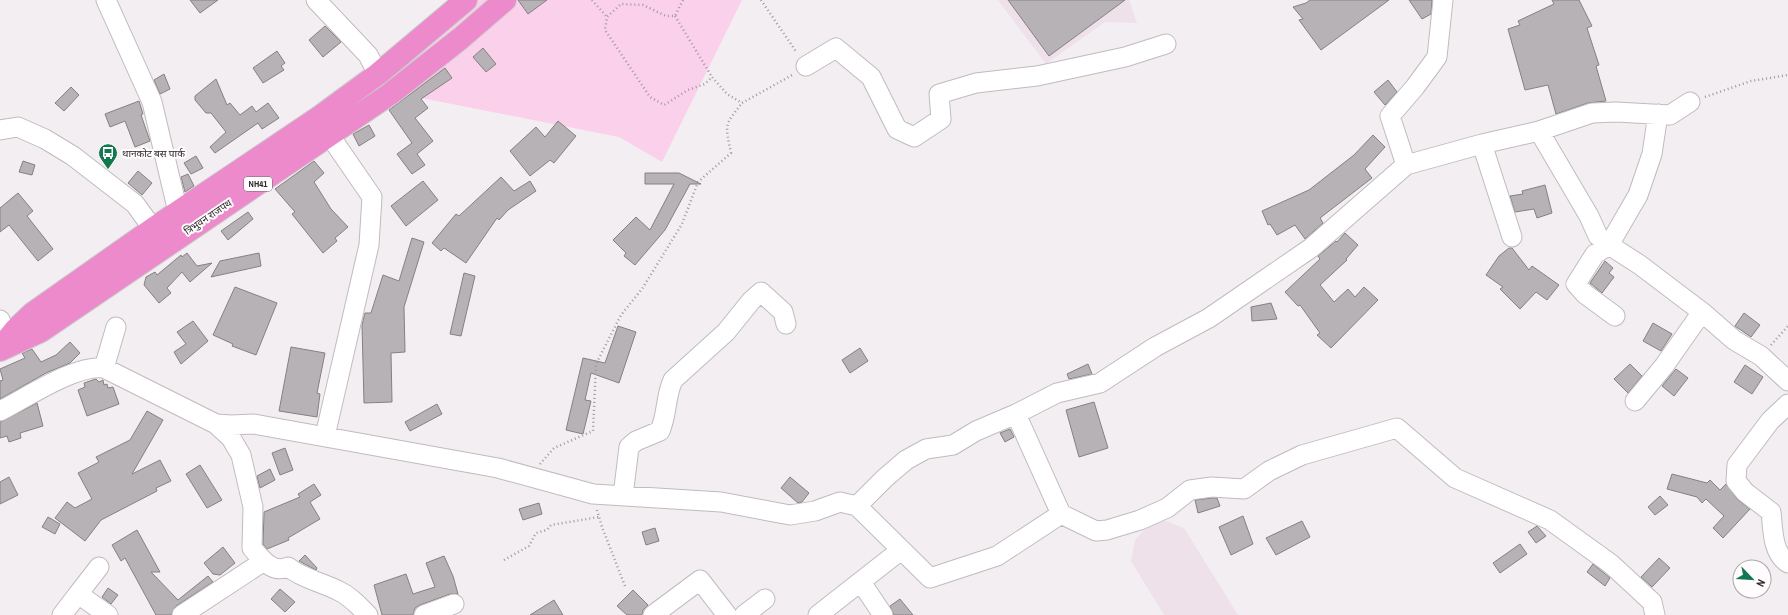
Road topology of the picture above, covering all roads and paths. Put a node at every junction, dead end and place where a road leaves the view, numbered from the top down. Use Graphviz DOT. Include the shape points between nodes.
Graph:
graph roads {
  1 [pos="106,0"];
  2 [pos="316,0"];
  3 [pos="466,0"];
  4 [pos="505,0"];
  5 [pos="592,0"];
  6 [pos="683,0"];
  7 [pos="761,0"];
  8 [pos="1443,0"];
  9 [pos="675,16"];
  10 [pos="607,17"];
  11 [pos="1166,44"];
  12 [pos="806,66"];
  13 [pos="378,74"];
  14 [pos="1788,75"];
  15 [pos="712,77"];
  16 [pos="1690,102"];
  17 [pos="742,103"];
  18 [pos="1658,114"];
  19 [pos="0,130"];
  20 [pos="1539,131"];
  21 [pos="330,136"];
  22 [pos="1482,144"];
  23 [pos="1406,165"];
  24 [pos="178,212"];
  25 [pos="160,237"];
  26 [pos="1512,238"];
  27 [pos="1609,246"];
  28 [pos="1702,312"];
  29 [pos="1615,316"];
  30 [pos="786,324"];
  31 [pos="1788,326"];
  32 [pos="116,327"];
  33 [pos="2,340"];
  34 [pos="1761,356"];
  35 [pos="104,368"];
  36 [pos="1788,381"];
  37 [pos="1635,401"];
  38 [pos="1788,404"];
  39 [pos="0,411"];
  40 [pos="1016,414"];
  41 [pos="216,424"];
  42 [pos="325,436"];
  43 [pos="531,477"];
  44 [pos="593,494"];
  45 [pos="623,496"];
  46 [pos="857,506"];
  47 [pos="1061,514"];
  48 [pos="599,517"];
  49 [pos="901,550"];
  50 [pos="264,560"];
  51 [pos="504,560"];
  52 [pos="1788,563"];
  53 [pos="99,567"];
  54 [pos="861,582"];
  55 [pos="626,586"];
  56 [pos="78,594"];
  57 [pos="765,599"];
  58 [pos="454,604"];
  59 [pos="62,615"];
  60 [pos="108,615"];
  61 [pos="182,615"];
  62 [pos="368,615"];
  63 [pos="424,615"];
  64 [pos="653,615"];
  65 [pos="728,615"];
  66 [pos="744,615"];
  67 [pos="818,615"];
  68 [pos="883,615"];
  69 [pos="1655,615"];
  1 -- 24 [label="street" via="152,102"];
  2 -- 13 [label="street" via="368,55"];
  3 -- 13 [label="highway, त्रिभुवन राजपथ / NH41"];
  4 -- 21 [label="highway, त्रिभुवन राजपथ / NH41" via="408,81"];
  5 -- 10 [label="path"];
  6 -- 9 [label="path"];
  7 -- 12 [label="path"];
  8 -- 23 [label="street" via="1437,57 1390,116"];
  9 -- 10 [label="path" via="666,16 643,5 621,4"];
  9 -- 15 [label="path"];
  10 -- 15 [label="path" via="605,30 650,96 664,105 688,90 705,84"];
  11 -- 12 [label="street" via="1125,57 1037,76 976,83 939,94 941,119 914,137 897,129 871,77 836,48"];
  12 -- 17 [label="path"];
  13 -- 24 [label="highway, त्रिभुवन राजपथ / NH41" via="318,118"];
  14 -- 16 [label="path" via="1751,81"];
  15 -- 17 [label="path" via="727,94"];
  16 -- 18 [label="street" via="1670,115"];
  17 -- 43 [label="path" via="726,128 731,153 698,182 682,224 642,289 621,315 596,364 593,431 554,448"];
  18 -- 20 [label="street" via="1592,113"];
  18 -- 27 [label="street" via="1652,154 1638,195"];
  19 -- 25 [label="street" via="18,127 45,139 67,153 135,204"];
  20 -- 22 [label="street"];
  20 -- 27 [label="street" via="1598,236"];
  21 -- 25 [label="highway, त्रिभुवन राजपथ / NH41"];
  21 -- 42 [label="street" via="372,197 370,245"];
  22 -- 23 [label="street"];
  22 -- 26 [label="street"];
  23 -- 40 [label="street" via="1311,248 1209,318 1155,347 1100,383 1057,393"];
  24 -- 25 [label="highway, त्रिभुवन राजपथ / NH41"];
  25 -- 33 [label="highway, त्रिभुवन राजपथ / NH41" via="33,313"];
  27 -- 28 [label="street" via="1640,265"];
  27 -- 29 [label="street" via="1595,254 1576,284 1585,294"];
  28 -- 34 [label="street" via="1734,340"];
  28 -- 37 [label="street" via="1664,366"];
  30 -- 45 [label="street" via="783,312 761,292 726,332 673,380 668,389 666,417 660,431 636,441 629,447"];
  31 -- 34 [label="path"];
  32 -- 35 [label="street"];
  34 -- 36 [label="street"];
  35 -- 39 [label="street" via="82,369"];
  35 -- 41 [label="street"];
  38 -- 52 [label="street" via="1770,421 1737,465 1736,481 1745,492 1771,512 1780,558"];
  40 -- 46 [label="street" via="976,431 953,445 926,449 906,460"];
  40 -- 47 [label="street"];
  41 -- 42 [label="street" via="254,424"];
  41 -- 50 [label="street" via="231,438 241,455 253,507 252,548"];
  42 -- 43 [label="street" via="498,468"];
  43 -- 44 [label="street"];
  44 -- 45 [label="street"];
  44 -- 48 [label="path"];
  45 -- 46 [label="street" via="721,502 790,515 814,512 840,502"];
  46 -- 49 [label="street"];
  47 -- 49 [label="street" via="997,556 930,578"];
  47 -- 69 [label="street" via="1096,531 1107,530 1167,508 1190,490 1212,487 1244,489 1269,471 1302,455 1397,428 1455,478 1550,520 1611,564 1652,602"];
  48 -- 51 [label="path" via="551,525 547,530 536,533 529,546"];
  48 -- 55 [label="path"];
  49 -- 54 [label="street"];
  50 -- 61 [label="street"];
  50 -- 62 [label="street" via="272,568 282,570 288,567 297,574 340,591"];
  53 -- 56 [label="street"];
  54 -- 67 [label="street"];
  54 -- 68 [label="street"];
  56 -- 59 [label="street"];
  56 -- 60 [label="street"];
  57 -- 66 [label="street"];
  58 -- 63 [label="street"];
  64 -- 65 [label="street" via="700,580"];
}
